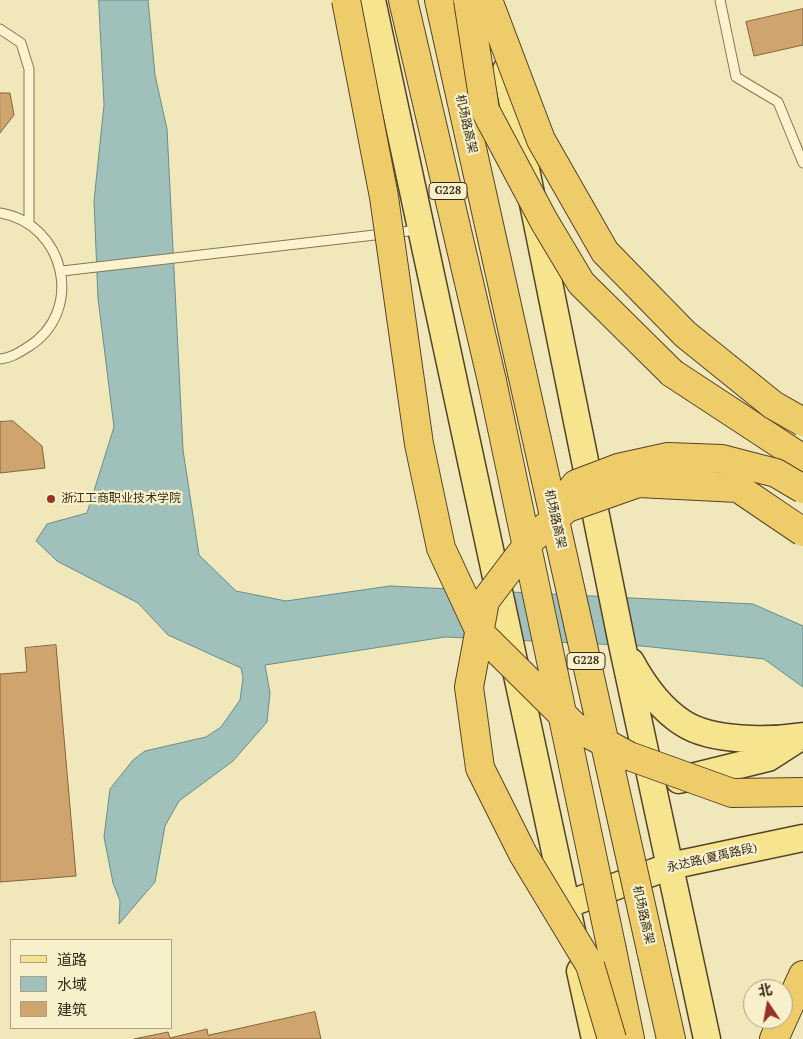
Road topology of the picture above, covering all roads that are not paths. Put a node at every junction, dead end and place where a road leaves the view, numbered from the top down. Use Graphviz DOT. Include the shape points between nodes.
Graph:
graph roads {
  1 [pos="346,0"];
  2 [pos="372,0"];
  3 [pos="403,0"];
  4 [pos="438,0"];
  5 [pos="468,0"];
  6 [pos="488,0"];
  7 [pos="492,0"];
  8 [pos="720,0"];
  9 [pos="0,29"];
  10 [pos="803,163"];
  11 [pos="0,213"];
  12 [pos="29,224"];
  13 [pos="421,230"];
  14 [pos="62,271"];
  15 [pos="0,359"];
  16 [pos="803,422"];
  17 [pos="803,459"];
  18 [pos="803,489"];
  19 [pos="803,532"];
  20 [pos="532,539"];
  21 [pos="622,645"];
  22 [pos="802,736"];
  23 [pos="652,786"];
  24 [pos="803,792"];
  25 [pos="803,838"];
  26 [pos="670,866"];
  27 [pos="566,905"];
  28 [pos="803,975"];
  29 [pos="595,1039"];
  30 [pos="612,1039"];
  31 [pos="630,1039"];
  32 [pos="671,1039"];
  33 [pos="707,1039"];
  34 [pos="774,1039"];
  1 -- 24 [label="highway, bridge" via="384,197 419,444 441,548 481,634 574,726 628,756 732,793"];
  2 -- 13 [label="main road"];
  3 -- 31 [label="highway, G228, bridge" via="492,381"];
  4 -- 32 [label="highway, 机场路高架 / G228, bridge"];
  5 -- 17 [label="highway, bridge" via="485,110 581,283 672,373"];
  6 -- 16 [label="highway, bridge" via="541,140 605,252 685,334 773,405"];
  7 -- 21 [label="main road"];
  8 -- 10 [label="lane" via="736,77 778,102"];
  9 -- 12 [label="lane" via="21,43 29,69"];
  11 -- 12 [label="lane" via="18,216"];
  12 -- 14 [label="lane" via="47,238"];
  13 -- 14 [label="lane"];
  13 -- 27 [label="main road"];
  14 -- 15 [label="lane" via="60,307 41,339 10,358"];
  18 -- 20 [label="highway, bridge" via="776,473 722,459 668,457 618,468 576,484"];
  19 -- 20 [label="highway, bridge" via="738,488 638,483 567,508"];
  20 -- 30 [label="highway, bridge" via="485,601 469,688 480,768 523,854 590,965"];
  21 -- 22 [label="main road" via="640,677 683,723 708,734 760,740"];
  21 -- 23 [label="main road"];
  22 -- 23 [label="main road" via="768,758"];
  23 -- 26 [label="main road"];
  25 -- 26 [label="main road, 永达路(夏禹路段)"];
  26 -- 27 [label="main road, 永达路(夏禹路段)"];
  26 -- 33 [label="main road"];
  27 -- 29 [label="main road"];
  28 -- 34 [label="highway"];
}
